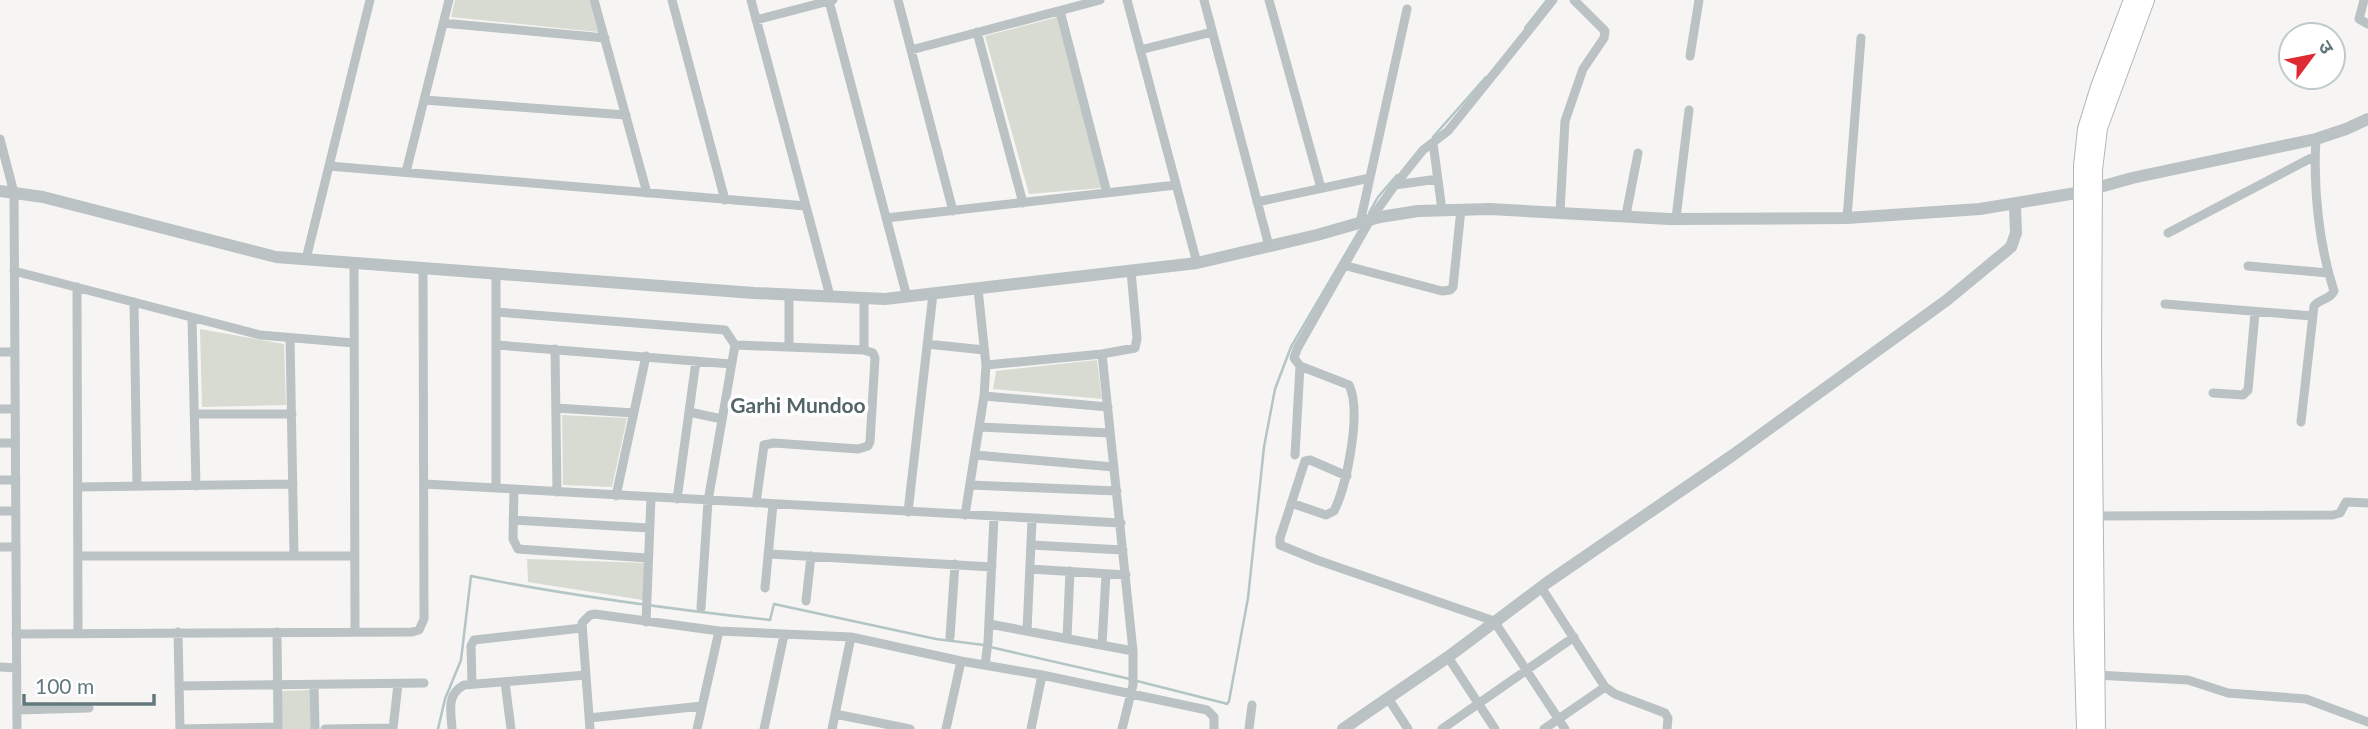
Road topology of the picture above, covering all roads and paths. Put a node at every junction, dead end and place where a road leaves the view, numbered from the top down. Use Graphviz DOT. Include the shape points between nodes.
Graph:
graph roads {
  1 [pos="370,0"];
  2 [pos="449,0"];
  3 [pos="594,0"];
  4 [pos="672,0"];
  5 [pos="751,0"];
  6 [pos="898,0"];
  7 [pos="1100,0"];
  8 [pos="1127,0"];
  9 [pos="1204,0"];
  10 [pos="1269,0"];
  11 [pos="1553,0"];
  12 [pos="1574,0"];
  13 [pos="1699,0"];
  14 [pos="2132,0"];
  15 [pos="2146,0"];
  16 [pos="2364,0"];
  17 [pos="831,1"];
  18 [pos="1407,9"];
  19 [pos="1060,10"];
  20 [pos="756,20"];
  21 [pos="443,23"];
  22 [pos="2368,24"];
  23 [pos="977,32"];
  24 [pos="1212,32"];
  25 [pos="604,38"];
  26 [pos="1861,38"];
  27 [pos="911,50"];
  28 [pos="1140,51"];
  29 [pos="1690,56"];
  30 [pos="424,100"];
  31 [pos="1689,110"];
  32 [pos="626,115"];
  33 [pos="2368,119"];
  34 [pos="0,139"];
  35 [pos="2316,139"];
  36 [pos="1433,143"];
  37 [pos="1638,153"];
  38 [pos="2315,156"];
  39 [pos="329,166"];
  40 [pos="406,173"];
  41 [pos="1370,178"];
  42 [pos="1438,179"];
  43 [pos="1176,185"];
  44 [pos="1395,185"];
  45 [pos="1321,188"];
  46 [pos="2088,190"];
  47 [pos="0,191"];
  48 [pos="14,193"];
  49 [pos="647,193"];
  50 [pos="1107,193"];
  51 [pos="725,200"];
  52 [pos="1023,202"];
  53 [pos="1257,202"];
  54 [pos="2015,205"];
  55 [pos="806,206"];
  56 [pos="1461,209"];
  57 [pos="1442,210"];
  58 [pos="953,211"];
  59 [pos="1560,212"];
  60 [pos="1626,215"];
  61 [pos="886,218"];
  62 [pos="1676,218"];
  63 [pos="1847,218"];
  64 [pos="1365,221"];
  65 [pos="2168,233"];
  66 [pos="1269,246"];
  67 [pos="306,259"];
  68 [pos="354,262"];
  69 [pos="1197,262"];
  70 [pos="1343,265"];
  71 [pos="2248,266"];
  72 [pos="424,267"];
  73 [pos="14,271"];
  74 [pos="1131,271"];
  75 [pos="496,273"];
  76 [pos="2328,273"];
  77 [pos="77,287"];
  78 [pos="978,289"];
  79 [pos="789,294"];
  80 [pos="933,294"];
  81 [pos="830,296"];
  82 [pos="906,297"];
  83 [pos="864,298"];
  84 [pos="134,302"];
  85 [pos="2165,304"];
  86 [pos="496,313"];
  87 [pos="2255,313"];
  88 [pos="2312,316"];
  89 [pos="192,318"];
  90 [pos="290,338"];
  91 [pos="354,343"];
  92 [pos="927,344"];
  93 [pos="497,345"];
  94 [pos="735,345"];
  95 [pos="789,347"];
  96 [pos="555,349"];
  97 [pos="864,350"];
  98 [pos="984,350"];
  99 [pos="0,352"];
  100 [pos="15,352"];
  101 [pos="1102,354"];
  102 [pos="646,356"];
  103 [pos="696,360"];
  104 [pos="731,364"];
  105 [pos="986,365"];
  106 [pos="1300,366"];
  107 [pos="2213,393"];
  108 [pos="984,396"];
  109 [pos="1108,407"];
  110 [pos="556,408"];
  111 [pos="0,409"];
  112 [pos="15,409"];
  113 [pos="689,412"];
  114 [pos="634,413"];
  115 [pos="194,414"];
  116 [pos="292,414"];
  117 [pos="722,419"];
  118 [pos="2301,422"];
  119 [pos="979,427"];
  120 [pos="1111,433"];
  121 [pos="0,443"];
  122 [pos="15,443"];
  123 [pos="975,455"];
  124 [pos="1295,455"];
  125 [pos="1114,467"];
  126 [pos="1347,476"];
  127 [pos="0,480"];
  128 [pos="16,480"];
  129 [pos="293,484"];
  130 [pos="424,484"];
  131 [pos="970,485"];
  132 [pos="137,486"];
  133 [pos="196,486"];
  134 [pos="78,487"];
  135 [pos="496,488"];
  136 [pos="514,489"];
  137 [pos="1117,491"];
  138 [pos="557,492"];
  139 [pos="616,496"];
  140 [pos="651,498"];
  141 [pos="677,499"];
  142 [pos="708,501"];
  143 [pos="756,503"];
  144 [pos="1291,503"];
  145 [pos="2368,503"];
  146 [pos="773,504"];
  147 [pos="0,511"];
  148 [pos="15,511"];
  149 [pos="908,512"];
  150 [pos="965,515"];
  151 [pos="2095,516"];
  152 [pos="994,517"];
  153 [pos="513,520"];
  154 [pos="1032,520"];
  155 [pos="1121,523"];
  156 [pos="649,528"];
  157 [pos="1031,545"];
  158 [pos="0,547"];
  159 [pos="16,547"];
  160 [pos="1123,550"];
  161 [pos="770,554"];
  162 [pos="78,556"];
  163 [pos="293,556"];
  164 [pos="355,556"];
  165 [pos="811,556"];
  166 [pos="647,558"];
  167 [pos="955,564"];
  168 [pos="992,566"];
  169 [pos="1030,569"];
  170 [pos="1070,571"];
  171 [pos="1106,573"];
  172 [pos="1126,575"];
  173 [pos="1541,587"];
  174 [pos="765,588"];
  175 [pos="806,601"];
  176 [pos="701,607"];
  177 [pos="1494,621"];
  178 [pos="646,622"];
  179 [pos="989,624"];
  180 [pos="582,628"];
  181 [pos="355,631"];
  182 [pos="719,631"];
  183 [pos="1027,631"];
  184 [pos="178,632"];
  185 [pos="277,632"];
  186 [pos="16,634"];
  187 [pos="78,634"];
  188 [pos="784,635"];
  189 [pos="851,637"];
  190 [pos="950,637"];
  191 [pos="1574,637"];
  192 [pos="1067,638"];
  193 [pos="1102,645"];
  194 [pos="1133,651"];
  195 [pos="1448,657"];
  196 [pos="961,661"];
  197 [pos="985,666"];
  198 [pos="0,667"];
  199 [pos="17,668"];
  200 [pos="1527,671"];
  201 [pos="586,675"];
  202 [pos="1042,675"];
  203 [pos="2096,675"];
  204 [pos="506,682"];
  205 [pos="424,683"];
  206 [pos="398,684"];
  207 [pos="472,684"];
  208 [pos="277,685"];
  209 [pos="314,685"];
  210 [pos="179,686"];
  211 [pos="1605,687"];
  212 [pos="1130,695"];
  213 [pos="1388,698"];
  214 [pos="1478,704"];
  215 [pos="1252,705"];
  216 [pos="702,706"];
  217 [pos="89,708"];
  218 [pos="17,710"];
  219 [pos="835,714"];
  220 [pos="589,718"];
  221 [pos="1559,719"];
  222 [pos="2368,722"];
  223 [pos="278,728"];
  224 [pos="17,729"];
  225 [pos="180,729"];
  226 [pos="315,729"];
  227 [pos="325,729"];
  228 [pos="393,729"];
  229 [pos="452,729"];
  230 [pos="511,729"];
  231 [pos="590,729"];
  232 [pos="697,729"];
  233 [pos="764,729"];
  234 [pos="832,729"];
  235 [pos="910,729"];
  236 [pos="946,729"];
  237 [pos="1031,729"];
  238 [pos="1122,729"];
  239 [pos="1214,729"];
  240 [pos="1249,729"];
  241 [pos="1343,729"];
  242 [pos="1408,729"];
  243 [pos="1442,729"];
  244 [pos="1495,729"];
  245 [pos="1544,729"];
  246 [pos="1565,729"];
  247 [pos="1667,729"];
  248 [pos="2085,729"];
  249 [pos="2097,729"];
  1 -- 39 [label="street"];
  2 -- 21 [label="street"];
  3 -- 25 [label="street"];
  4 -- 51 [label="street"];
  5 -- 20 [label="street"];
  6 -- 27 [label="street"];
  7 -- 19 [label="street"];
  8 -- 28 [label="street"];
  9 -- 24 [label="street"];
  10 -- 45 [label="street"];
  11 -- 36 [label="street" via="1448,131"];
  12 -- 59 [label="street" via="1605,31 1583,69 1565,121"];
  13 -- 29 [label="street"];
  14 -- 46 [label="highway" via="2086,129"];
  15 -- 46 [label="highway" via="2099,128"];
  16 -- 22 [label="street" via="2359,19"];
  17 -- 20 [label="street"];
  17 -- 61 [label="street"];
  18 -- 41 [label="street"];
  19 -- 23 [label="street"];
  19 -- 50 [label="street"];
  20 -- 55 [label="street"];
  21 -- 25 [label="street"];
  21 -- 30 [label="street"];
  23 -- 27 [label="street"];
  23 -- 52 [label="street"];
  24 -- 28 [label="street"];
  24 -- 53 [label="street"];
  25 -- 32 [label="street"];
  26 -- 63 [label="street"];
  27 -- 58 [label="street"];
  28 -- 43 [label="street"];
  30 -- 32 [label="street"];
  30 -- 40 [label="street"];
  31 -- 62 [label="street"];
  32 -- 49 [label="street"];
  33 -- 35 [label="street"];
  34 -- 48 [label="street"];
  35 -- 38 [label="street"];
  35 -- 46 [label="street"];
  36 -- 42 [label="street"];
  36 -- 44 [label="street"];
  37 -- 60 [label="street"];
  38 -- 65 [label="street"];
  38 -- 76 [label="street"];
  39 -- 40 [label="street"];
  39 -- 67 [label="street"];
  40 -- 49 [label="street"];
  41 -- 45 [label="street"];
  41 -- 64 [label="street"];
  42 -- 44 [label="street"];
  42 -- 57 [label="street"];
  43 -- 50 [label="street"];
  43 -- 69 [label="street"];
  44 -- 64 [label="street"];
  45 -- 53 [label="street"];
  46 -- 54 [label="street"];
  46 -- 151 [label="highway"];
  46 -- 248 [label="highway" via="2082,615"];
  47 -- 48 [label="street"];
  48 -- 67 [label="street" via="276,257"];
  48 -- 73 [label="street"];
  49 -- 51 [label="street"];
  50 -- 52 [label="street"];
  51 -- 55 [label="street"];
  52 -- 58 [label="street"];
  53 -- 66 [label="street"];
  54 -- 63 [label="street"];
  54 -- 173 [label="street" via="2015,240 2006,253 1733,456"];
  55 -- 81 [label="street"];
  56 -- 57 [label="street"];
  56 -- 59 [label="street"];
  56 -- 70 [label="street" via="1450,290"];
  57 -- 64 [label="street"];
  58 -- 61 [label="street"];
  59 -- 60 [label="street"];
  60 -- 62 [label="street"];
  61 -- 82 [label="street"];
  62 -- 63 [label="street"];
  64 -- 66 [label="street"];
  64 -- 70 [label="street"];
  66 -- 69 [label="street"];
  67 -- 68 [label="street"];
  68 -- 72 [label="street"];
  68 -- 91 [label="street"];
  69 -- 74 [label="street"];
  70 -- 106 [label="street" via="1294,354"];
  71 -- 76 [label="street"];
  72 -- 75 [label="street"];
  72 -- 130 [label="street"];
  73 -- 77 [label="street"];
  73 -- 100 [label="street"];
  74 -- 78 [label="street"];
  74 -- 101 [label="street" via="1138,343 1130,350"];
  75 -- 79 [label="street"];
  75 -- 86 [label="street"];
  76 -- 88 [label="street" via="2333,295 2317,301"];
  77 -- 84 [label="street"];
  77 -- 134 [label="street"];
  78 -- 80 [label="street"];
  78 -- 98 [label="street"];
  79 -- 81 [label="street"];
  79 -- 95 [label="street"];
  80 -- 82 [label="street"];
  80 -- 92 [label="street"];
  81 -- 83 [label="street"];
  82 -- 83 [label="street"];
  83 -- 97 [label="street"];
  84 -- 89 [label="street"];
  84 -- 132 [label="street"];
  85 -- 87 [label="street"];
  86 -- 93 [label="street"];
  86 -- 94 [label="street" via="725,330"];
  87 -- 88 [label="street"];
  87 -- 107 [label="street" via="2248,390 2243,395"];
  88 -- 118 [label="street"];
  89 -- 90 [label="street"];
  89 -- 115 [label="street"];
  90 -- 91 [label="street"];
  90 -- 116 [label="street"];
  91 -- 164 [label="street"];
  92 -- 98 [label="street"];
  92 -- 149 [label="street"];
  93 -- 96 [label="street"];
  93 -- 135 [label="street"];
  94 -- 95 [label="street"];
  94 -- 104 [label="street"];
  95 -- 97 [label="street"];
  96 -- 102 [label="street"];
  96 -- 110 [label="street"];
  97 -- 143 [label="street" via="875,358 868,446 764,445"];
  98 -- 105 [label="street"];
  99 -- 100 [label="street"];
  100 -- 112 [label="street"];
  101 -- 105 [label="street"];
  101 -- 109 [label="street"];
  102 -- 103 [label="street"];
  102 -- 114 [label="street"];
  103 -- 104 [label="street"];
  103 -- 113 [label="street"];
  104 -- 117 [label="street"];
  105 -- 108 [label="street"];
  106 -- 124 [label="street"];
  106 -- 126 [label="street" via="1351,388"];
  108 -- 109 [label="street"];
  108 -- 119 [label="street"];
  109 -- 120 [label="street"];
  110 -- 114 [label="street"];
  110 -- 138 [label="street"];
  111 -- 112 [label="street"];
  112 -- 122 [label="street"];
  113 -- 117 [label="street"];
  113 -- 141 [label="street"];
  114 -- 139 [label="street"];
  115 -- 116 [label="street"];
  115 -- 133 [label="street"];
  116 -- 129 [label="street"];
  117 -- 142 [label="street"];
  119 -- 120 [label="street"];
  119 -- 123 [label="street"];
  120 -- 125 [label="street"];
  121 -- 122 [label="street"];
  122 -- 128 [label="street"];
  123 -- 125 [label="street"];
  123 -- 131 [label="street"];
  125 -- 137 [label="street"];
  126 -- 144 [label="street" via="1331,514"];
  126 -- 144 [label="street" via="1307,460"];
  127 -- 128 [label="street"];
  128 -- 148 [label="street"];
  129 -- 133 [label="street"];
  129 -- 163 [label="street"];
  130 -- 135 [label="street"];
  130 -- 181 [label="street" via="422,625 412,632"];
  131 -- 137 [label="street"];
  131 -- 150 [label="street"];
  132 -- 133 [label="street"];
  132 -- 134 [label="street"];
  134 -- 162 [label="street"];
  135 -- 136 [label="street"];
  136 -- 138 [label="street"];
  136 -- 153 [label="street"];
  137 -- 155 [label="street"];
  138 -- 139 [label="street"];
  139 -- 140 [label="street"];
  140 -- 141 [label="street"];
  140 -- 156 [label="street"];
  141 -- 142 [label="street"];
  142 -- 143 [label="street"];
  142 -- 176 [label="street"];
  143 -- 146 [label="street"];
  144 -- 177 [label="street" via="1280,538 1284,548"];
  145 -- 151 [label="street" via="2346,502 2342,511 2333,515"];
  146 -- 149 [label="street"];
  146 -- 161 [label="street"];
  147 -- 148 [label="street"];
  148 -- 159 [label="street"];
  149 -- 150 [label="street"];
  150 -- 152 [label="street"];
  151 -- 203 [label="highway"];
  152 -- 154 [label="street"];
  152 -- 168 [label="street"];
  153 -- 156 [label="street"];
  153 -- 166 [label="street" via="515,545 523,551"];
  154 -- 155 [label="street"];
  154 -- 157 [label="street"];
  155 -- 160 [label="street"];
  156 -- 166 [label="street"];
  157 -- 160 [label="street"];
  157 -- 169 [label="street"];
  158 -- 159 [label="street"];
  159 -- 186 [label="street"];
  160 -- 172 [label="street"];
  161 -- 165 [label="street"];
  161 -- 174 [label="street"];
  162 -- 163 [label="street"];
  162 -- 187 [label="street"];
  163 -- 164 [label="street"];
  164 -- 181 [label="street"];
  165 -- 167 [label="street"];
  165 -- 175 [label="street"];
  166 -- 178 [label="street"];
  167 -- 168 [label="street"];
  167 -- 190 [label="street"];
  168 -- 179 [label="street"];
  169 -- 170 [label="street"];
  169 -- 183 [label="street"];
  170 -- 171 [label="street"];
  170 -- 192 [label="street"];
  171 -- 172 [label="street"];
  171 -- 193 [label="street"];
  172 -- 194 [label="street"];
  173 -- 177 [label="street"];
  173 -- 191 [label="street"];
  177 -- 195 [label="street"];
  177 -- 200 [label="street"];
  178 -- 180 [label="street" via="595,614 585,619"];
  178 -- 182 [label="street"];
  179 -- 183 [label="street"];
  179 -- 197 [label="street"];
  180 -- 201 [label="street"];
  180 -- 207 [label="street" via="474,640"];
  181 -- 185 [label="street"];
  182 -- 188 [label="street"];
  182 -- 216 [label="street"];
  183 -- 192 [label="street"];
  184 -- 185 [label="street"];
  184 -- 187 [label="street"];
  184 -- 210 [label="street"];
  185 -- 208 [label="street"];
  186 -- 187 [label="street"];
  186 -- 199 [label="street"];
  188 -- 189 [label="street"];
  188 -- 233 [label="street"];
  189 -- 196 [label="street"];
  189 -- 219 [label="street"];
  191 -- 200 [label="street"];
  191 -- 211 [label="street"];
  192 -- 193 [label="street"];
  193 -- 194 [label="street"];
  194 -- 212 [label="street"];
  195 -- 213 [label="street"];
  195 -- 214 [label="street"];
  196 -- 197 [label="street"];
  196 -- 236 [label="street"];
  197 -- 202 [label="street"];
  198 -- 199 [label="street"];
  199 -- 218 [label="street"];
  200 -- 214 [label="street"];
  200 -- 221 [label="street"];
  201 -- 204 [label="street"];
  201 -- 220 [label="street"];
  202 -- 212 [label="street"];
  202 -- 237 [label="street"];
  203 -- 222 [label="street" via="2188,680 2228,693 2306,699"];
  203 -- 249 [label="highway"];
  204 -- 207 [label="street"];
  204 -- 230 [label="street"];
  205 -- 206 [label="street"];
  206 -- 209 [label="street"];
  206 -- 228 [label="street"];
  207 -- 229 [label="street" via="455,690 451,698"];
  208 -- 209 [label="street"];
  208 -- 210 [label="street"];
  208 -- 223 [label="street"];
  209 -- 226 [label="street"];
  210 -- 225 [label="street"];
  211 -- 221 [label="street"];
  211 -- 247 [label="street" via="1665,713"];
  212 -- 238 [label="street"];
  212 -- 239 [label="street" via="1207,710 1214,717"];
  213 -- 241 [label="street"];
  213 -- 242 [label="street"];
  214 -- 243 [label="street"];
  214 -- 244 [label="street"];
  215 -- 240 [label="street"];
  216 -- 220 [label="street"];
  216 -- 232 [label="street"];
  217 -- 218 [label="street"];
  218 -- 224 [label="street"];
  219 -- 234 [label="street"];
  219 -- 235 [label="street"];
  220 -- 231 [label="street"];
  221 -- 245 [label="street"];
  221 -- 246 [label="street"];
  223 -- 225 [label="street"];
  227 -- 228 [label="street"];
}
